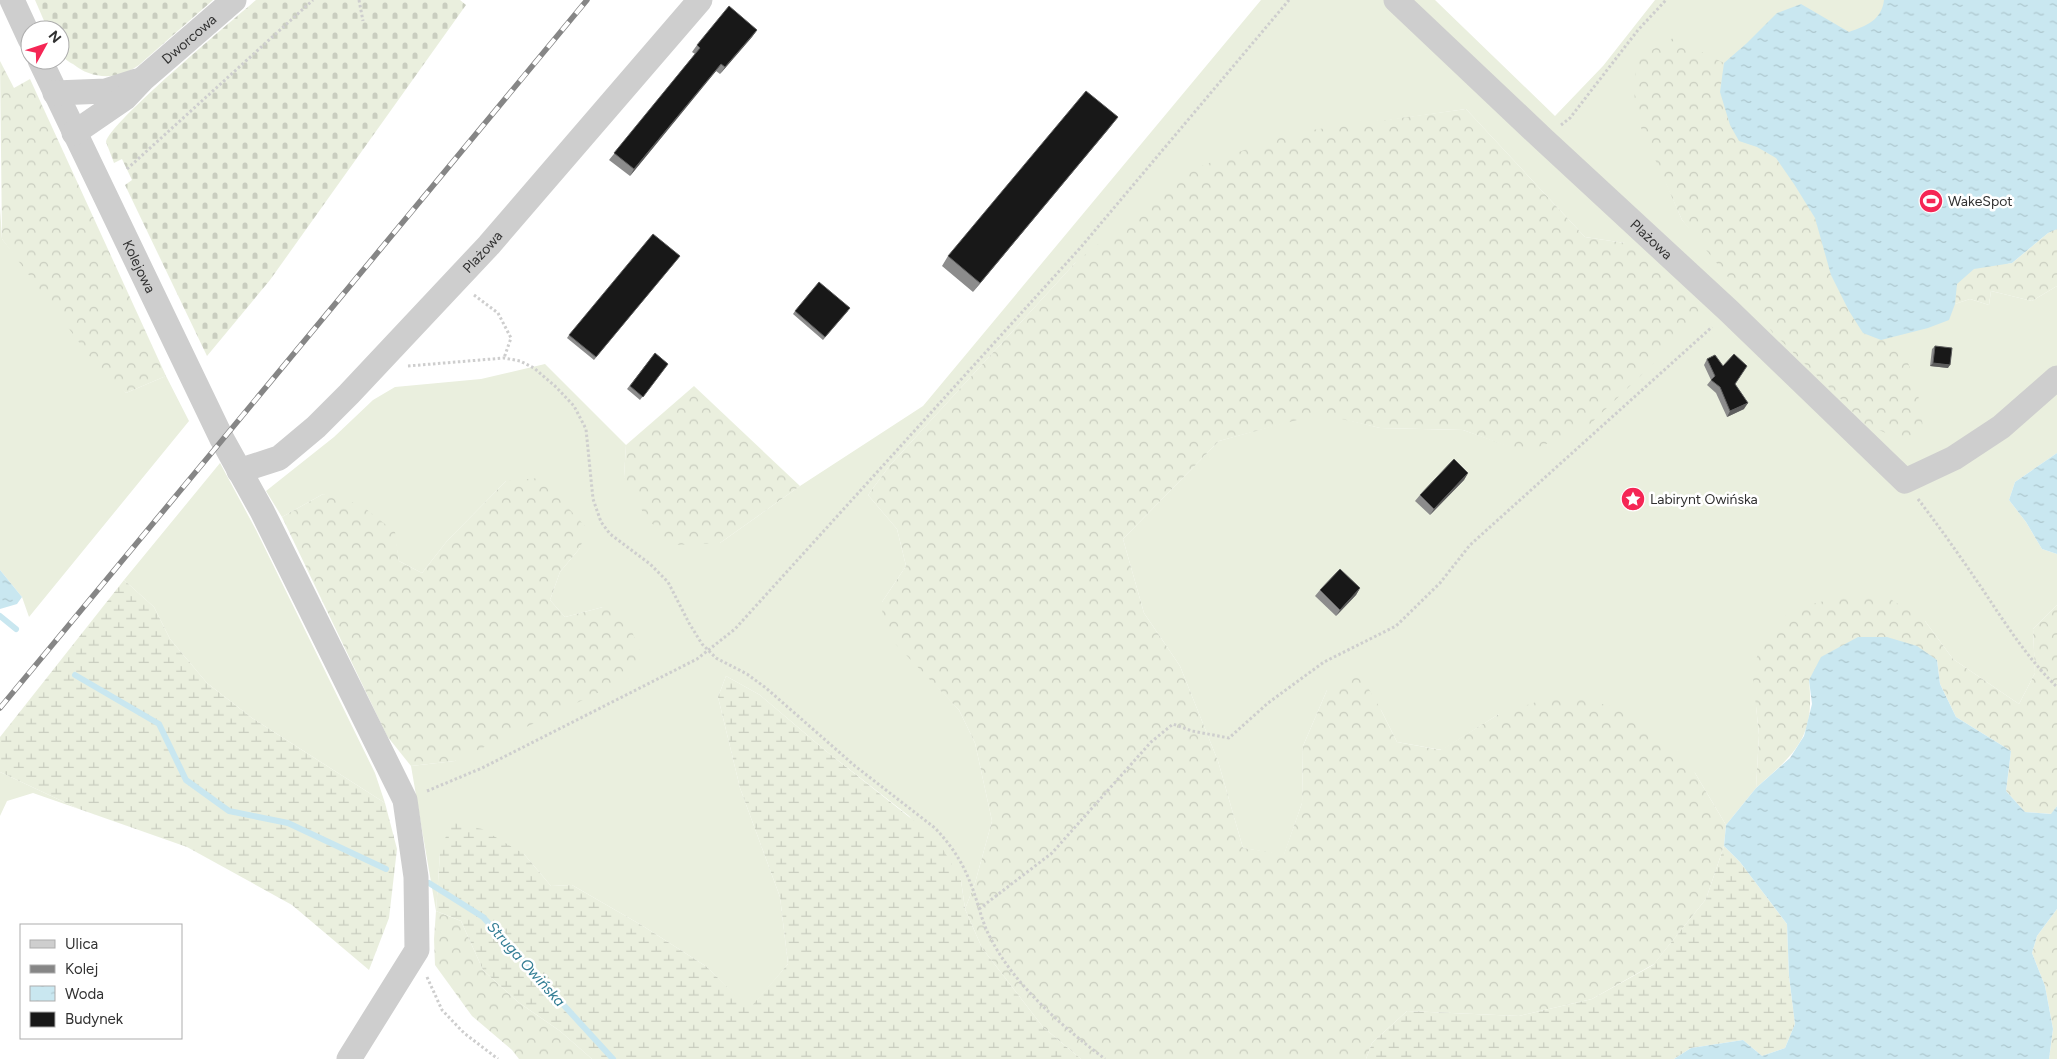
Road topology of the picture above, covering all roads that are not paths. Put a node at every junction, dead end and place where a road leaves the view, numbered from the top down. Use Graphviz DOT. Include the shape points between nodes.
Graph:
graph roads {
  1 [pos="12,0"];
  2 [pos="234,0"];
  3 [pos="700,0"];
  4 [pos="1396,0"];
  5 [pos="21,20"];
  6 [pos="45,70"];
  7 [pos="144,78"];
  8 [pos="56,93"];
  9 [pos="74,133"];
  10 [pos="2057,378"];
  11 [pos="240,471"];
  12 [pos="349,1059"];
  1 -- 5 [label="street"];
  2 -- 7 [label="street, Dworcowa"];
  3 -- 11 [label="street, Plażowa" via="541,185 385,357 289,451 261,466"];
  4 -- 10 [label="street, Plażowa" via="1729,311 1904,481 1954,458 2001,427"];
  6 -- 8 [label="street, Kolejowa"];
  7 -- 8 [label="street, Dworcowa" via="106,91"];
  7 -- 9 [label="street, Dworcowa" via="125,98"];
  8 -- 9 [label="street, Kolejowa"];
  9 -- 11 [label="street, Kolejowa" via="217,430"];
  11 -- 12 [label="street, Kolejowa" via="405,800 416,877 417,950"];
}
